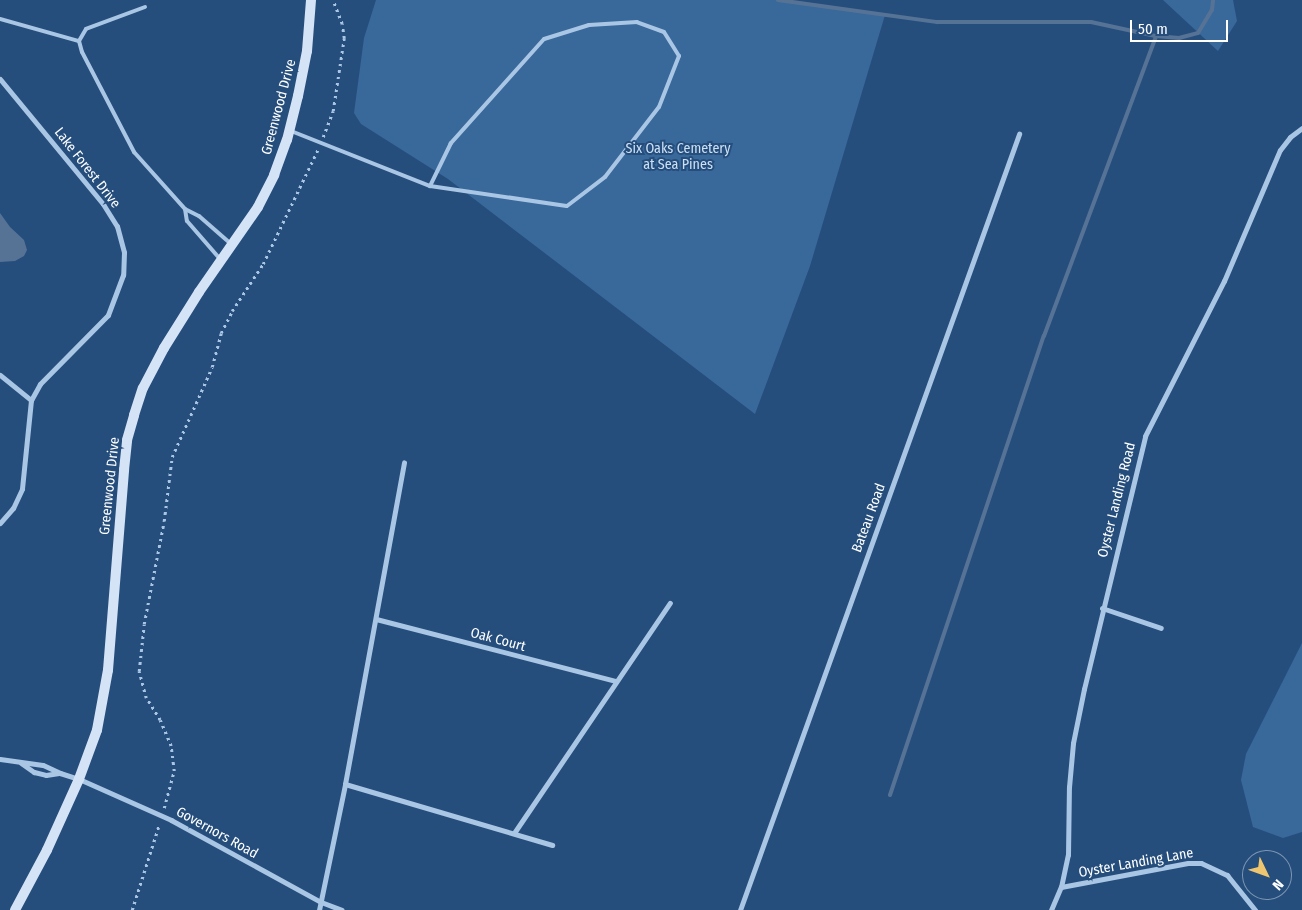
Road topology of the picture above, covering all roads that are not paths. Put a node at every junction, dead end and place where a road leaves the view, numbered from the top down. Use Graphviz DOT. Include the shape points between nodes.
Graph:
graph roads {
  1 [pos="312,0"];
  2 [pos="145,7"];
  3 [pos="0,19"];
  4 [pos="79,41"];
  5 [pos="0,79"];
  6 [pos="1302,128"];
  7 [pos="289,130"];
  8 [pos="1019,134"];
  9 [pos="430,186"];
  10 [pos="185,209"];
  11 [pos="232,245"];
  12 [pos="221,261"];
  13 [pos="0,375"];
  14 [pos="31,400"];
  15 [pos="404,462"];
  16 [pos="0,523"];
  17 [pos="670,603"];
  18 [pos="1102,608"];
  19 [pos="376,619"];
  20 [pos="1161,628"];
  21 [pos="615,682"];
  22 [pos="0,759"];
  23 [pos="21,763"];
  24 [pos="60,773"];
  25 [pos="79,779"];
  26 [pos="345,784"];
  27 [pos="514,834"];
  28 [pos="552,845"];
  29 [pos="1061,887"];
  30 [pos="321,902"];
  31 [pos="15,910"];
  32 [pos="319,910"];
  33 [pos="342,910"];
  34 [pos="740,910"];
  35 [pos="1051,910"];
  36 [pos="1255,910"];
  1 -- 7 [label="street, Greenwood Drive" via="307,51"];
  2 -- 4 [label="lane" via="86,29"];
  3 -- 4 [label="lane"];
  4 -- 10 [label="lane" via="134,152"];
  5 -- 14 [label="street, Lake Forest Drive" via="104,204 117,226 124,252 123,275 108,315 40,384"];
  6 -- 18 [label="street, Oyster Landing Road" via="1280,150 1224,281 1145,436"];
  7 -- 9 [label="lane"];
  7 -- 11 [label="street, Greenwood Drive" via="274,175 258,207"];
  8 -- 34 [label="street, Bateau Road"];
  9 -- 9 [label="lane" via="567,206 605,177 658,107 679,56 664,32 637,22 589,25 544,39 451,143"];
  10 -- 11 [label="lane" via="199,216"];
  10 -- 12 [label="lane" via="187,221"];
  11 -- 12 [label="street, Greenwood Drive"];
  12 -- 25 [label="street, Greenwood Drive" via="164,348 143,388 132,423 124,470 108,670 97,730"];
  13 -- 14 [label="street"];
  14 -- 16 [label="street, Lake Forest Drive" via="22,488"];
  15 -- 19 [label="street"];
  17 -- 21 [label="street"];
  18 -- 20 [label="street"];
  18 -- 29 [label="street, Oyster Landing Road" via="1073,743 1068,787 1068,855"];
  19 -- 21 [label="street, Oak Court"];
  19 -- 26 [label="street"];
  21 -- 27 [label="street"];
  22 -- 23 [label="street"];
  23 -- 24 [label="street" via="43,765"];
  23 -- 24 [label="street" via="34,772 46,775"];
  24 -- 25 [label="street"];
  25 -- 30 [label="street, Governors Road" via="162,816"];
  25 -- 31 [label="street, Greenwood Drive"];
  26 -- 27 [label="street"];
  26 -- 30 [label="street"];
  27 -- 28 [label="street"];
  29 -- 35 [label="street, Oyster Landing Road"];
  29 -- 36 [label="street, Oyster Landing Lane" via="1188,862 1202,863 1227,875"];
  30 -- 32 [label="street"];
  30 -- 33 [label="street, Governors Road"];
}
